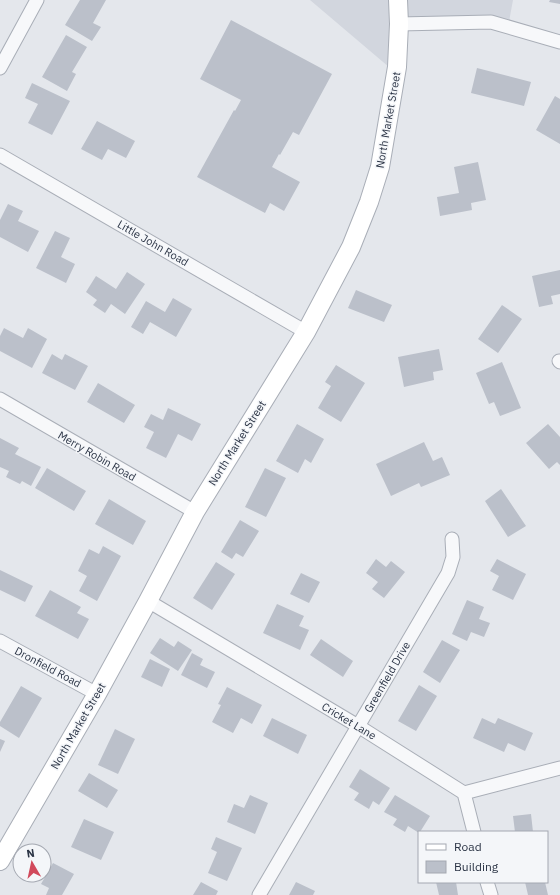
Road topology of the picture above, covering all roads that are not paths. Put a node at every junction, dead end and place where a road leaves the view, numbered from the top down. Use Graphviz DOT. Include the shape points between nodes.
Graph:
graph roads {
  1 [pos="37,0"];
  2 [pos="398,0"];
  3 [pos="399,24"];
  4 [pos="560,42"];
  5 [pos="0,68"];
  6 [pos="0,155"];
  7 [pos="306,332"];
  8 [pos="0,399"];
  9 [pos="195,512"];
  10 [pos="452,539"];
  11 [pos="148,601"];
  12 [pos="0,641"];
  13 [pos="97,694"];
  14 [pos="358,726"];
  15 [pos="560,768"];
  16 [pos="464,793"];
  17 [pos="474,831"];
  18 [pos="0,861"];
  19 [pos="487,883"];
  20 [pos="259,895"];
  21 [pos="491,895"];
  1 -- 5 [label="street"];
  2 -- 3 [label="street, North Market Street"];
  3 -- 4 [label="street" via="491,22"];
  3 -- 7 [label="street, North Market Street" via="397,67 380,167 351,247"];
  6 -- 7 [label="street, Little John Road"];
  7 -- 9 [label="street, North Market Street"];
  8 -- 9 [label="street, Merry Robin Road"];
  9 -- 11 [label="street, North Market Street"];
  10 -- 14 [label="street, Greenfield Drive" via="453,557 448,573"];
  11 -- 13 [label="street, North Market Street"];
  11 -- 14 [label="street, Cricket Lane"];
  12 -- 13 [label="street, Dronfield Road"];
  13 -- 18 [label="street, North Market Street"];
  14 -- 16 [label="street, Cricket Lane"];
  14 -- 20 [label="street, Greenfield Drive"];
  15 -- 16 [label="street"];
  16 -- 17 [label="street"];
  19 -- 21 [label="street"];
}
